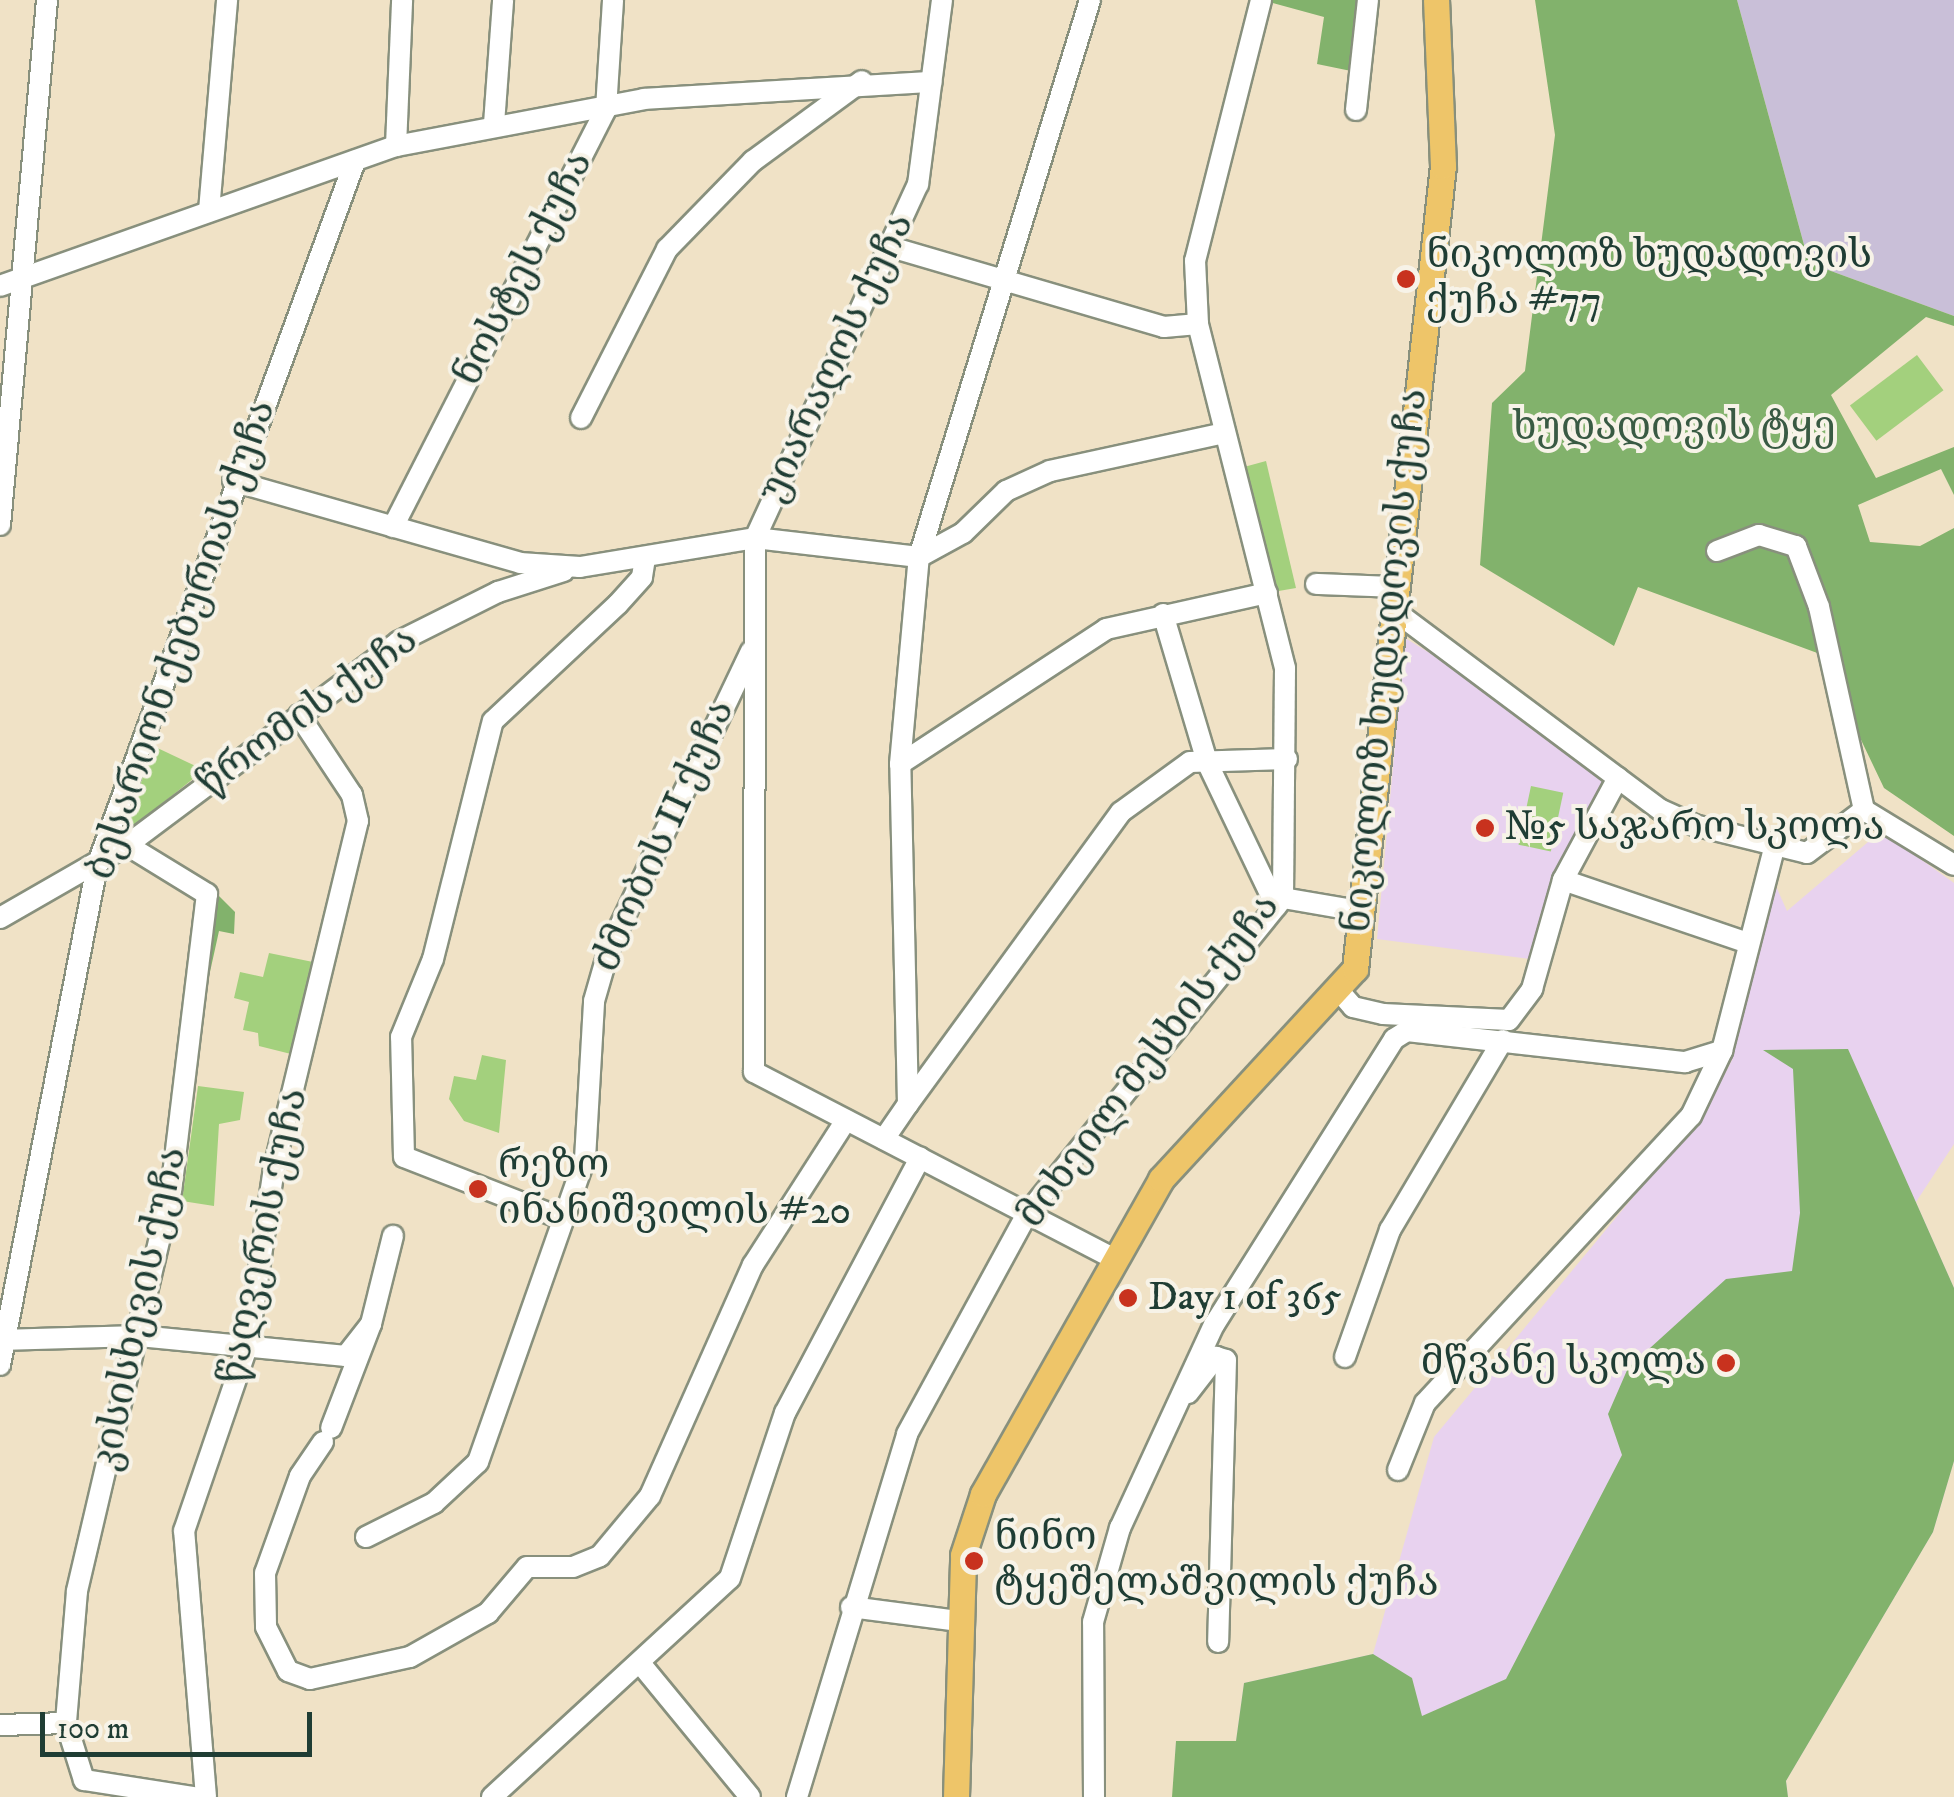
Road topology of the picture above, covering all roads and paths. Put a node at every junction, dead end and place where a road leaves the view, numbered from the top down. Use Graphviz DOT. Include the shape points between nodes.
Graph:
graph roads {
  1 [pos="47,0"];
  2 [pos="227,0"];
  3 [pos="402,0"];
  4 [pos="503,0"];
  5 [pos="612,0"];
  6 [pos="942,0"];
  7 [pos="1090,0"];
  8 [pos="1262,0"];
  9 [pos="1368,0"];
  10 [pos="1436,0"];
  11 [pos="864,80"];
  12 [pos="931,82"];
  13 [pos="606,109"];
  14 [pos="1356,110"];
  15 [pos="494,124"];
  16 [pos="396,146"];
  17 [pos="356,161"];
  18 [pos="208,210"];
  19 [pos="894,248"];
  20 [pos="1007,280"];
  21 [pos="9,286"];
  22 [pos="1198,324"];
  23 [pos="581,418"];
  24 [pos="1225,433"];
  25 [pos="233,481"];
  26 [pos="0,524"];
  27 [pos="393,527"];
  28 [pos="755,538"];
  29 [pos="1717,550"];
  30 [pos="644,556"];
  31 [pos="919,556"];
  32 [pos="580,566"];
  33 [pos="1316,584"];
  34 [pos="1267,593"];
  35 [pos="1393,598"];
  36 [pos="1164,614"];
  37 [pos="751,652"];
  38 [pos="298,715"];
  39 [pos="1287,760"];
  40 [pos="1207,762"];
  41 [pos="900,764"];
  42 [pos="1618,778"];
  43 [pos="1864,810"];
  44 [pos="126,845"];
  45 [pos="1773,852"];
  46 [pos="1954,864"];
  47 [pos="97,866"];
  48 [pos="1563,880"];
  49 [pos="1280,902"];
  50 [pos="1364,912"];
  51 [pos="0,918"];
  52 [pos="1745,942"];
  53 [pos="1340,992"];
  54 [pos="1504,1040"];
  55 [pos="1722,1051"];
  56 [pos="908,1104"];
  57 [pos="846,1120"];
  58 [pos="884,1139"];
  59 [pos="920,1158"];
  60 [pos="1027,1214"];
  61 [pos="558,1217"];
  62 [pos="393,1236"];
  63 [pos="1111,1257"];
  64 [pos="371,1324"];
  65 [pos="138,1336"];
  66 [pos="4,1340"];
  67 [pos="248,1344"];
  68 [pos="1345,1357"];
  69 [pos="0,1365"];
  70 [pos="1176,1405"];
  71 [pos="1398,1470"];
  72 [pos="366,1538"];
  73 [pos="851,1607"];
  74 [pos="960,1621"];
  75 [pos="1218,1642"];
  76 [pos="640,1663"];
  77 [pos="66,1723"];
  78 [pos="0,1725"];
  79 [pos="194,1797"];
  80 [pos="206,1797"];
  81 [pos="492,1797"];
  82 [pos="750,1797"];
  83 [pos="797,1797"];
  84 [pos="956,1797"];
  85 [pos="1094,1797"];
  1 -- 21 [label="street"];
  2 -- 18 [label="street"];
  3 -- 16 [label="street"];
  4 -- 15 [label="street"];
  5 -- 13 [label="street, ნოსტეს ქუჩა"];
  6 -- 12 [label="street, უიარაღოს ქუჩა"];
  7 -- 20 [label="street"];
  8 -- 22 [label="street, მიხეილ მესხის ქუჩა" via="1196,261"];
  9 -- 14 [label="street"];
  10 -- 35 [label="main road, ნიკოლოზ ხუდადოვის ქუჩა" via="1443,166"];
  11 -- 12 [label="street"];
  11 -- 13 [label="street"];
  11 -- 23 [label="street" via="752,160 667,249"];
  12 -- 19 [label="street, უიარაღოს ქუჩა" via="918,184"];
  13 -- 15 [label="street"];
  13 -- 27 [label="street, ნოსტეს ქუჩა"];
  15 -- 16 [label="street"];
  16 -- 17 [label="street"];
  17 -- 18 [label="street"];
  17 -- 25 [label="street, ბესარიონ ქებურიას ქუჩა"];
  18 -- 21 [label="street"];
  19 -- 20 [label="street"];
  19 -- 28 [label="street, უიარაღოს ქუჩა"];
  20 -- 22 [label="street" via="1164,327"];
  20 -- 31 [label="street"];
  21 -- 26 [label="street"];
  22 -- 24 [label="street, მიხეილ მესხის ქუჩა"];
  24 -- 31 [label="street" via="1050,471"];
  24 -- 34 [label="street, მიხეილ მესხის ქუჩა"];
  25 -- 27 [label="street"];
  25 -- 47 [label="street, ბესარიონ ქებურიას ქუჩა"];
  27 -- 32 [label="street" via="520,563"];
  28 -- 30 [label="street"];
  28 -- 31 [label="street"];
  28 -- 37 [label="street, ძმობის II ქუჩა"];
  29 -- 43 [label="street" via="1759,535 1796,546 1819,607"];
  30 -- 32 [label="street"];
  30 -- 61 [label="street" via="642,577 618,604 493,721 444,924 401,1037 404,1157"];
  31 -- 41 [label="street"];
  32 -- 38 [label="street, წრომის ქუჩა" via="442,617"];
  33 -- 35 [label="street"];
  34 -- 36 [label="street"];
  34 -- 39 [label="street, მიხეილ მესხის ქუჩა" via="1285,668"];
  35 -- 42 [label="street"];
  35 -- 50 [label="main road, ნიკოლოზ ხუდადოვის ქუჩა"];
  36 -- 40 [label="street"];
  36 -- 41 [label="street" via="1076,645"];
  37 -- 57 [label="street" via="754,1072"];
  37 -- 61 [label="street, ძმობის II ქუჩა" via="609,949 594,1001 585,1160"];
  38 -- 44 [label="street, წრომის ქუჩა"];
  38 -- 67 [label="street, წაღვერის ქუჩა" via="352,794 354,852 274,1168"];
  39 -- 40 [label="street"];
  39 -- 49 [label="street, მიხეილ მესხის ქუჩა"];
  40 -- 49 [label="street"];
  40 -- 56 [label="street" via="1175,767 1120,812"];
  41 -- 56 [label="street"];
  42 -- 45 [label="street" via="1661,810"];
  42 -- 48 [label="street"];
  43 -- 45 [label="street" via="1807,853"];
  43 -- 46 [label="street"];
  44 -- 47 [label="street, წრომის ქუჩა"];
  44 -- 65 [label="street, კისისხევის ქუჩა" via="208,894 172,1190"];
  45 -- 52 [label="street"];
  47 -- 51 [label="street, წრომის ქუჩა"];
  47 -- 66 [label="street, ბესარიონ ქებურიას ქუჩა"];
  48 -- 52 [label="street"];
  48 -- 53 [label="street" via="1532,989 1508,1020 1382,1014"];
  49 -- 50 [label="street"];
  49 -- 60 [label="street, მიხეილ მესხის ქუჩა"];
  50 -- 53 [label="main road, ნიკოლოზ ხუდადოვის ქუჩა" via="1355,969"];
  52 -- 55 [label="street"];
  53 -- 63 [label="main road, ნიკოლოზ ხუდადოვის ქუჩა" via="1161,1179"];
  54 -- 55 [label="street" via="1685,1062"];
  54 -- 68 [label="street" via="1390,1230"];
  54 -- 70 [label="street" via="1407,1031 1394,1039 1214,1324"];
  55 -- 71 [label="street" via="1690,1116 1425,1403"];
  56 -- 58 [label="street"];
  57 -- 58 [label="street"];
  57 -- 64 [label="street" via="753,1265 658,1481 600,1556 573,1567 527,1567 488,1612 410,1658 310,1678 288,1671 266,1626 265,1573 300,1476 327,1435"];
  58 -- 59 [label="street"];
  59 -- 60 [label="street"];
  59 -- 76 [label="street" via="785,1412 730,1578"];
  60 -- 63 [label="street"];
  60 -- 73 [label="street, მიხეილ მესხის ქუჩა" via="906,1434"];
  61 -- 72 [label="street, ძმობის II ქუჩა" via="478,1462 434,1503"];
  62 -- 64 [label="street"];
  63 -- 74 [label="main road, ნიკოლოზ ხუდადოვის ქუჩა" via="983,1494 963,1555"];
  64 -- 67 [label="street" via="346,1356"];
  65 -- 66 [label="street"];
  65 -- 67 [label="street"];
  65 -- 77 [label="street, კისისხევის ქუჩა" via="77,1591"];
  66 -- 69 [label="street, ბესარიონ ქებურიას ქუჩა"];
  67 -- 80 [label="street, წაღვერის ქუჩა" via="184,1531"];
  70 -- 75 [label="street" via="1216,1357 1226,1360"];
  70 -- 85 [label="street" via="1120,1528 1092,1622"];
  73 -- 74 [label="street"];
  73 -- 83 [label="street, მიხეილ მესხის ქუჩა"];
  74 -- 84 [label="main road, ნიკოლოზ ხუდადოვის ქუჩა"];
  76 -- 81 [label="street"];
  76 -- 82 [label="street"];
  77 -- 78 [label="street"];
  77 -- 79 [label="street" via="84,1780"];
}
